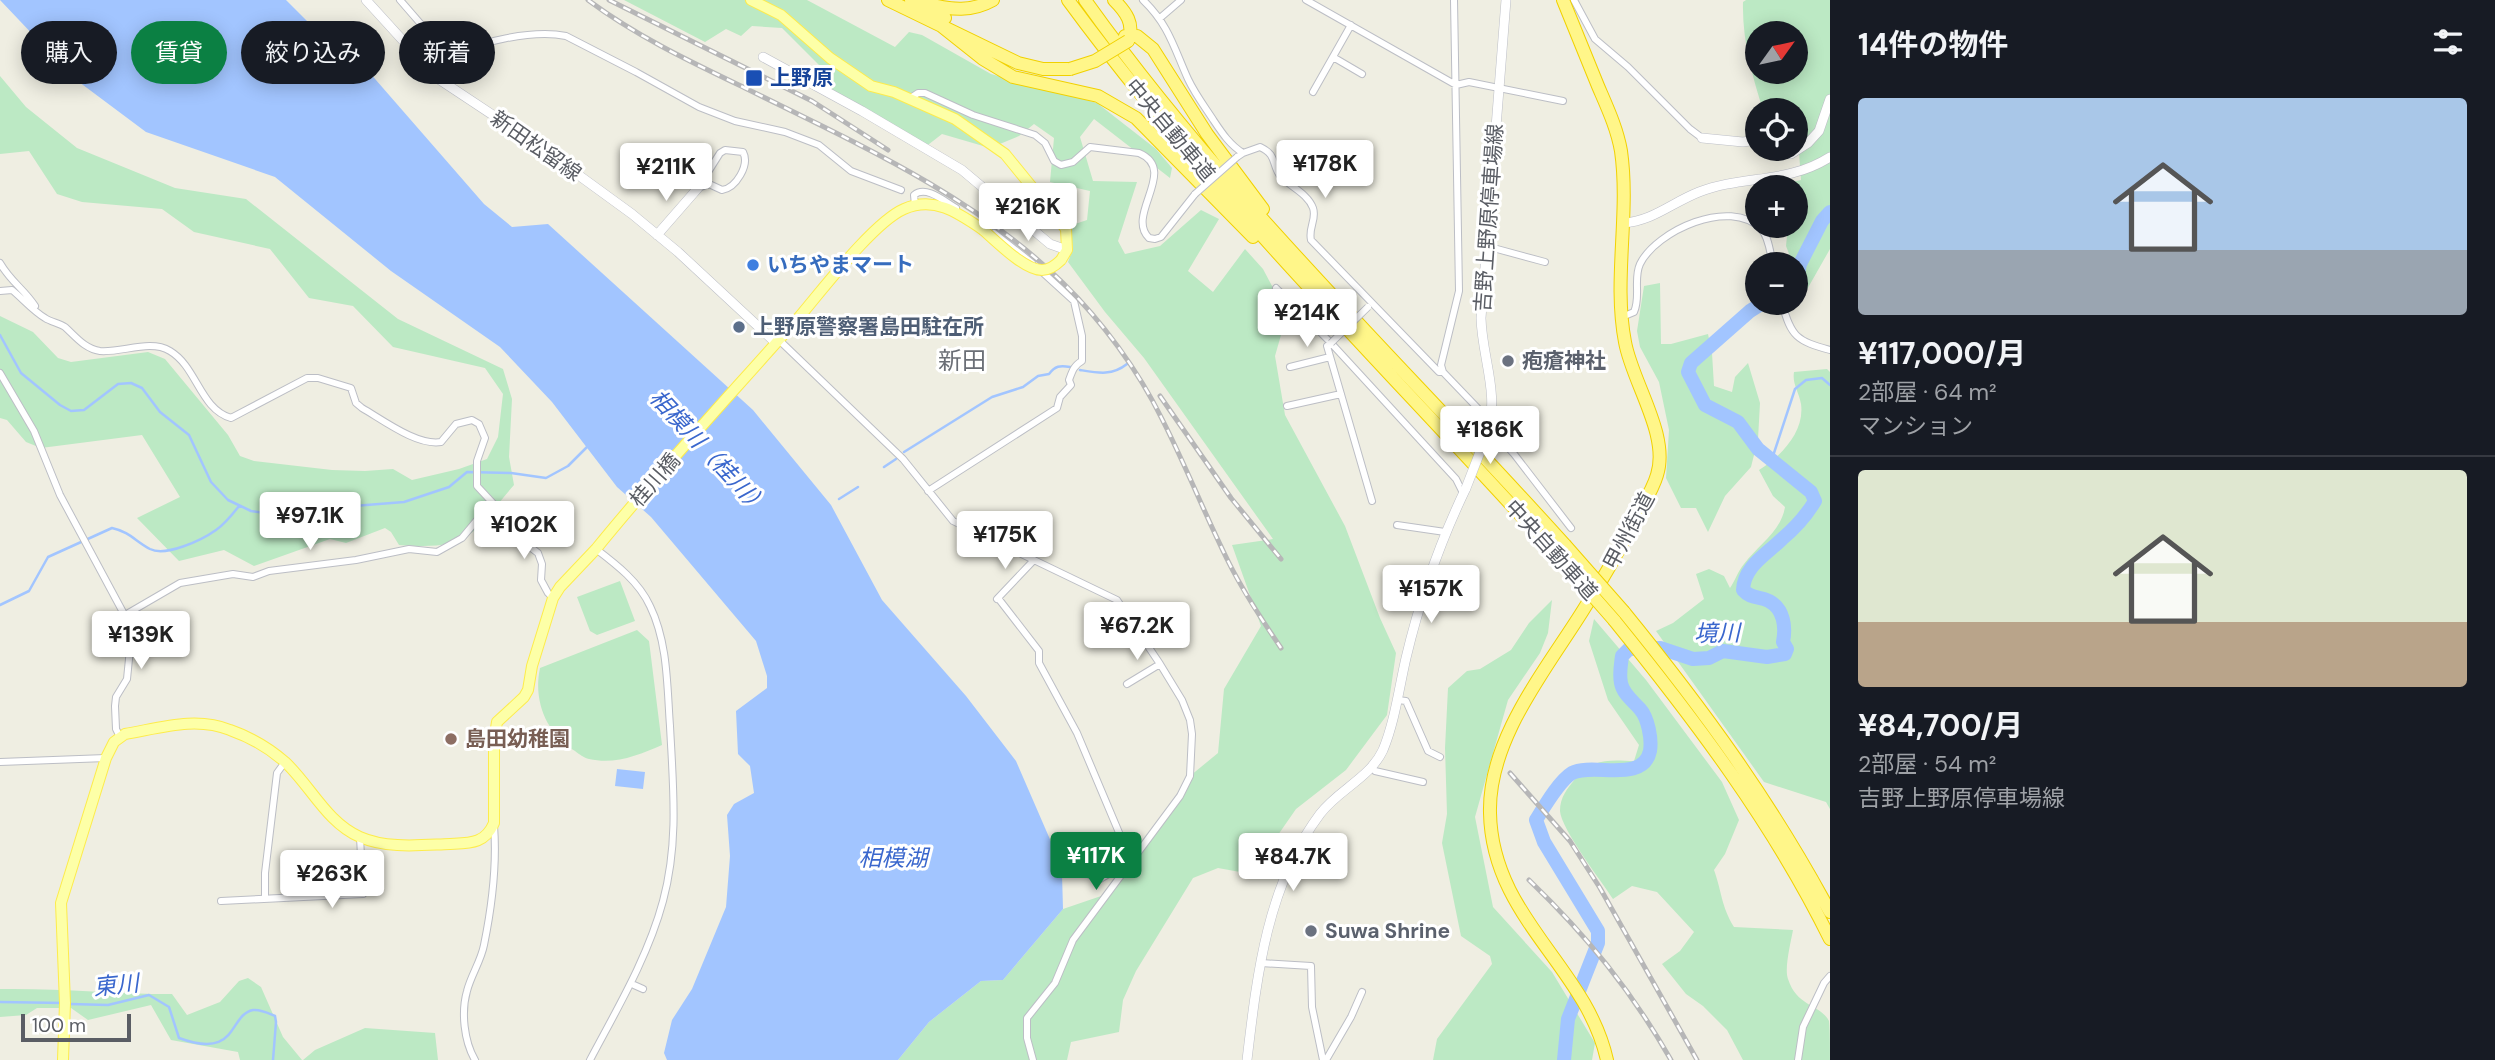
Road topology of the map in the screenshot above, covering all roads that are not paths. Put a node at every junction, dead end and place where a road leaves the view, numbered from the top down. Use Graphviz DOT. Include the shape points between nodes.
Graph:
graph roads {
  1 [pos="366,0"];
  2 [pos="400,0"];
  3 [pos="751,0"];
  4 [pos="888,0"];
  5 [pos="911,0"];
  6 [pos="993,0"];
  7 [pos="1068,0"];
  8 [pos="1084,0"];
  9 [pos="1114,0"];
  10 [pos="1143,0"];
  11 [pos="1181,0"];
  12 [pos="1306,0"];
  13 [pos="1454,0"];
  14 [pos="1506,0"];
  15 [pos="1563,0"];
  16 [pos="1574,0"];
  17 [pos="1160,18"];
  18 [pos="418,21"];
  19 [pos="939,24"];
  20 [pos="1351,25"];
  21 [pos="399,36"];
  22 [pos="1128,37"];
  23 [pos="495,42"];
  24 [pos="763,57"];
  25 [pos="1333,57"];
  26 [pos="1070,66"];
  27 [pos="1362,74"];
  28 [pos="446,84"];
  29 [pos="1456,85"];
  30 [pos="1498,87"];
  31 [pos="1313,92"];
  32 [pos="909,99"];
  33 [pos="1830,99"];
  34 [pos="1563,101"];
  35 [pos="1702,138"];
  36 [pos="1745,141"];
  37 [pos="1808,143"];
  38 [pos="1240,155"];
  39 [pos="1830,157"];
  40 [pos="698,188"];
  41 [pos="901,190"];
  42 [pos="915,205"];
  43 [pos="1623,223"];
  44 [pos="657,235"];
  45 [pos="1486,246"];
  46 [pos="1770,252"];
  47 [pos="1064,255"];
  48 [pos="1545,262"];
  49 [pos="0,263"];
  50 [pos="1307,287"];
  51 [pos="1276,288"];
  52 [pos="0,291"];
  53 [pos="1370,305"];
  54 [pos="37,311"];
  55 [pos="1786,315"];
  56 [pos="1621,318"];
  57 [pos="777,341"];
  58 [pos="1376,342"];
  59 [pos="1331,343"];
  60 [pos="1830,350"];
  61 [pos="1330,357"];
  62 [pos="1290,367"];
  63 [pos="1443,372"];
  64 [pos="0,373"];
  65 [pos="1341,394"];
  66 [pos="1287,406"];
  67 [pos="1489,427"];
  68 [pos="1464,490"];
  69 [pos="928,491"];
  70 [pos="1372,501"];
  71 [pos="503,514"];
  72 [pos="1397,525"];
  73 [pos="1571,528"];
  74 [pos="1446,532"];
  75 [pos="596,549"];
  76 [pos="1561,550"];
  77 [pos="1034,560"];
  78 [pos="554,598"];
  79 [pos="125,615"];
  80 [pos="1160,664"];
  81 [pos="1126,684"];
  82 [pos="1398,700"];
  83 [pos="120,737"];
  84 [pos="1440,757"];
  85 [pos="106,758"];
  86 [pos="0,762"];
  87 [pos="285,762"];
  88 [pos="1371,766"];
  89 [pos="1423,782"];
  90 [pos="494,823"];
  91 [pos="360,837"];
  92 [pos="1079,853"];
  93 [pos="1130,861"];
  94 [pos="265,899"];
  95 [pos="222,901"];
  96 [pos="1830,912"];
  97 [pos="1830,939"];
  98 [pos="1261,963"];
  99 [pos="1829,977"];
  100 [pos="634,985"];
  101 [pos="643,989"];
  102 [pos="1362,992"];
  103 [pos="63,1060"];
  104 [pos="475,1060"];
  105 [pos="590,1060"];
  106 [pos="1033,1060"];
  107 [pos="1247,1060"];
  108 [pos="1255,1060"];
  109 [pos="1325,1060"];
  110 [pos="1607,1060"];
  111 [pos="1798,1060"];
  1 -- 21 [label="main road, 新田松留線"];
  2 -- 18 [label="street"];
  3 -- 32 [label="main road" via="781,15 864,81"];
  4 -- 19 [label="highway"];
  5 -- 6 [label="highway" via="955,9 975,8"];
  5 -- 26 [label="highway" via="1015,55"];
  7 -- 50 [label="highway, 中央自動車道" via="1177,141"];
  8 -- 58 [label="highway, 中央自動車道" via="1182,128"];
  9 -- 22 [label="highway" via="1130,22"];
  10 -- 17 [label="street"];
  11 -- 17 [label="street"];
  12 -- 20 [label="street"];
  13 -- 29 [label="street"];
  14 -- 30 [label="main road, 吉野上野原停車場線"];
  15 -- 43 [label="highway, 甲州街道" via="1617,134"];
  16 -- 35 [label="street" via="1595,39"];
  17 -- 38 [label="street" via="1195,93"];
  19 -- 26 [label="highway" via="1018,63 1043,69"];
  19 -- 50 [label="highway" via="1013,77 1098,96 1136,118"];
  20 -- 25 [label="street"];
  20 -- 29 [label="street"];
  22 -- 26 [label="highway, bridge" via="1095,61"];
  22 -- 58 [label="highway" via="1142,39 1153,49 1234,173"];
  23 -- 41 [label="street" via="509,37 566,36 699,107 819,145 851,171"];
  24 -- 47 [label="main road" via="962,170"];
  25 -- 27 [label="street"];
  25 -- 31 [label="street"];
  28 -- 44 [label="main road, 新田松留線"];
  29 -- 30 [label="street" via="1469,82"];
  29 -- 63 [label="street" via="1460,291"];
  30 -- 34 [label="street"];
  30 -- 45 [label="main road, 吉野上野原停車場線"];
  32 -- 38 [label="street, bridge" via="925,93 1035,135 1061,165 1073,162 1090,147 1146,156 1154,183 1141,226 1149,238 1161,237 1195,194"];
  32 -- 47 [label="main road" via="955,119 1005,154 1066,229"];
  33 -- 37 [label="main road" via="1819,131"];
  35 -- 36 [label="main road"];
  38 -- 53 [label="street" via="1260,147 1273,156 1280,176 1312,204 1311,240"];
  39 -- 43 [label="main road" via="1800,173 1708,189 1642,222"];
  40 -- 40 [label="street" via="720,153 743,152 746,162 734,185 722,190 709,184"];
  40 -- 44 [label="main road"];
  42 -- 47 [label="main road, bridge" via="944,206 1031,267 1050,269"];
  42 -- 57 [label="main road, 桂川橋" via="886,220"];
  42 -- 69 [label="street" via="914,195 926,191 970,215 1007,243 1074,301 1082,336 1082,361 1076,364 1071,385 1057,408"];
  43 -- 56 [label="highway, 甲州街道"];
  44 -- 57 [label="main road, 新田松留線"];
  45 -- 48 [label="street"];
  45 -- 67 [label="main road, 吉野上野原停車場線" via="1481,318 1493,387"];
  46 -- 56 [label="street" via="1757,226 1730,216 1717,215 1684,226 1644,259 1638,268 1637,306"];
  49 -- 54 [label="street"];
  50 -- 76 [label="highway, 中央自動車道"];
  51 -- 59 [label="street"];
  52 -- 54 [label="street" via="12,290"];
  53 -- 59 [label="street, bridge"];
  53 -- 63 [label="street"];
  54 -- 71 [label="street" via="99,351 147,346 169,350 214,409 231,418 307,378 351,388 362,408 421,441 441,442 456,424 472,420 485,438 477,461 477,486"];
  55 -- 60 [label="street" via="1800,341"];
  56 -- 110 [label="highway, 甲州街道" via="1630,364 1658,442 1658,473 1607,573 1508,734 1490,794 1492,835 1503,880 1587,1006"];
  57 -- 69 [label="street" via="875,430"];
  57 -- 75 [label="main road, 桂川橋"];
  58 -- 76 [label="highway, 中央自動車道"];
  59 -- 61 [label="street" via="1327,346"];
  59 -- 68 [label="street"];
  61 -- 62 [label="street"];
  61 -- 65 [label="street"];
  63 -- 67 [label="street"];
  64 -- 79 [label="street" via="34,430 60,495"];
  65 -- 66 [label="street"];
  65 -- 70 [label="street"];
  67 -- 68 [label="main road, 吉野上野原停車場線, bridge"];
  67 -- 73 [label="street"];
  68 -- 74 [label="main road"];
  69 -- 77 [label="street" via="953,521"];
  71 -- 78 [label="street" via="513,534 538,553 541,580"];
  71 -- 79 [label="street" via="477,520 462,538 437,552 408,549 253,577 233,574 180,583"];
  72 -- 74 [label="street"];
  74 -- 82 [label="main road" via="1406,656"];
  75 -- 78 [label="main road, 桂川橋"];
  75 -- 105 [label="street" via="630,578 658,624 666,668 675,813 670,873 653,933"];
  76 -- 96 [label="highway, 中央自動車道, bridge" via="1681,682 1726,742 1765,799"];
  76 -- 97 [label="highway, 中央自動車道, bridge" via="1737,780"];
  77 -- 80 [label="street" via="1117,600"];
  77 -- 93 [label="street" via="997,599 1039,652 1039,663 1077,733"];
  78 -- 90 [label="main road" via="528,690 502,715 495,731"];
  79 -- 83 [label="street" via="132,629 127,679 115,706"];
  80 -- 81 [label="street"];
  80 -- 93 [label="street" via="1191,720 1190,776"];
  82 -- 84 [label="street" via="1406,701 1428,751"];
  82 -- 88 [label="main road" via="1383,750"];
  83 -- 85 [label="main road"];
  83 -- 87 [label="main road" via="192,722 211,724 258,742"];
  85 -- 86 [label="street"];
  85 -- 103 [label="main road" via="61,903 66,1015"];
  87 -- 91 [label="main road" via="338,822"];
  87 -- 94 [label="street" via="277,773"];
  88 -- 89 [label="street"];
  88 -- 98 [label="main road" via="1321,812 1298,851 1278,889"];
  90 -- 91 [label="main road" via="484,837 471,843 396,844"];
  90 -- 104 [label="street" via="484,947 466,992 466,1032"];
  91 -- 94 [label="street" via="363,894"];
  92 -- 93 [label="street" via="1088,874 1100,879"];
  93 -- 106 [label="street" via="1073,940 1055,983 1027,1018"];
  94 -- 95 [label="street"];
  98 -- 107 [label="main road"];
  98 -- 109 [label="street" via="1311,966 1312,1007"];
  99 -- 111 [label="street" via="1803,1027"];
  100 -- 101 [label="street"];
  102 -- 109 [label="street"];
  107 -- 108 [label="street"];
}
